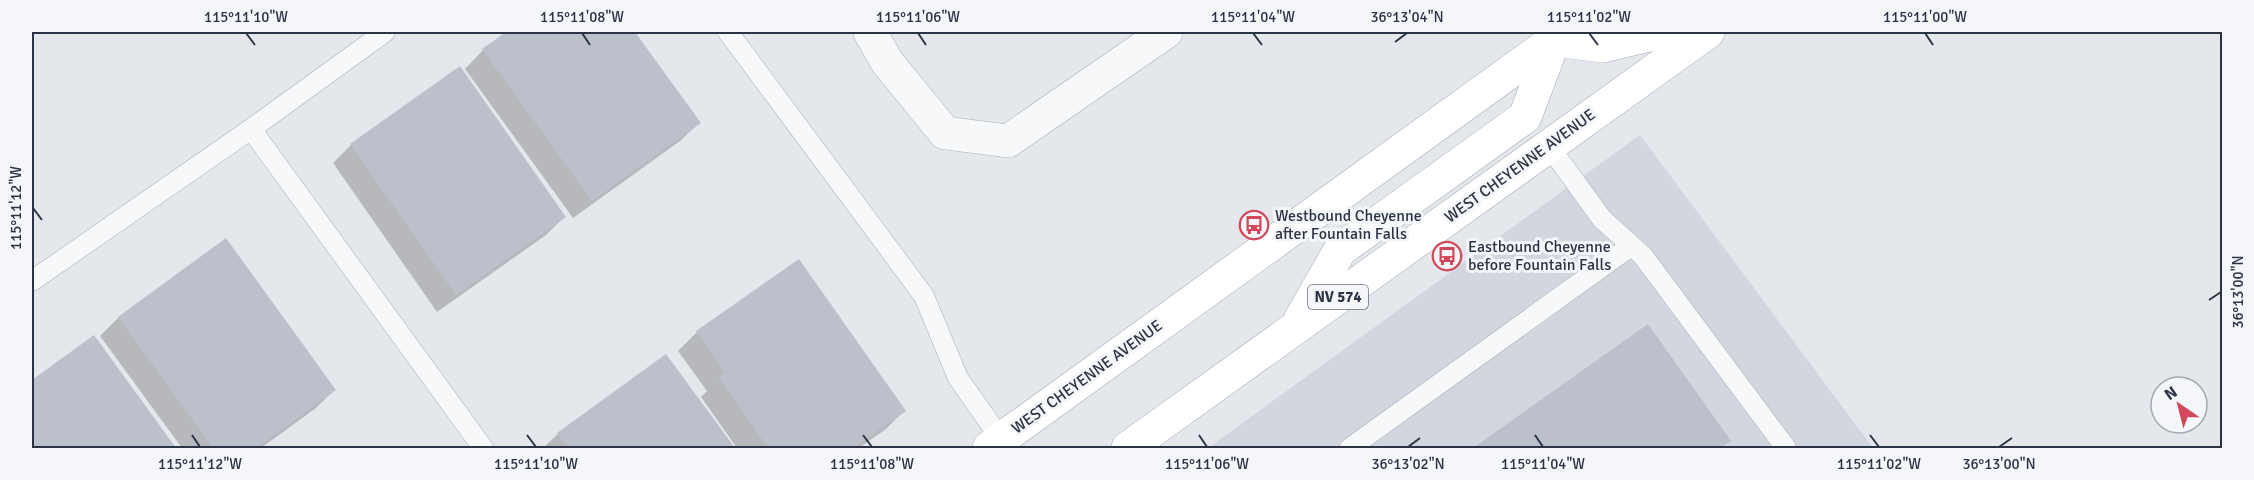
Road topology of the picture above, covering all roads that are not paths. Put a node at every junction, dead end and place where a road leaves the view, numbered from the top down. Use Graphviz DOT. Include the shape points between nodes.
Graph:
graph roads {
  1 [pos="385,32"];
  2 [pos="728,32"];
  3 [pos="870,32"];
  4 [pos="1166,32"];
  5 [pos="1662,32"];
  6 [pos="1708,32"];
  7 [pos="1556,34"];
  8 [pos="251,129"];
  9 [pos="1549,146"];
  10 [pos="1631,246"];
  11 [pos="32,281"];
  12 [pos="1294,329"];
  13 [pos="995,444"];
  14 [pos="483,448"];
  15 [pos="1128,448"];
  16 [pos="1350,448"];
  17 [pos="1786,448"];
  1 -- 8 [label="lane"];
  2 -- 13 [label="lane" via="924,296 958,378"];
  3 -- 4 [label="street" via="887,62 945,133 1008,141"];
  5 -- 7 [label="main road" via="1603,46"];
  6 -- 9 [label="main road, WEST CHEYENNE AVENUE / NV 574"];
  7 -- 12 [label="main road" via="1525,117 1340,250"];
  7 -- 13 [label="main road, WEST CHEYENNE AVENUE"];
  8 -- 11 [label="lane"];
  8 -- 14 [label="lane"];
  9 -- 10 [label="lane" via="1602,219"];
  9 -- 12 [label="main road, WEST CHEYENNE AVENUE / NV 574"];
  10 -- 16 [label="lane"];
  10 -- 17 [label="lane" via="1643,256"];
  12 -- 15 [label="main road, WEST CHEYENNE AVENUE / NV 574"];
}
